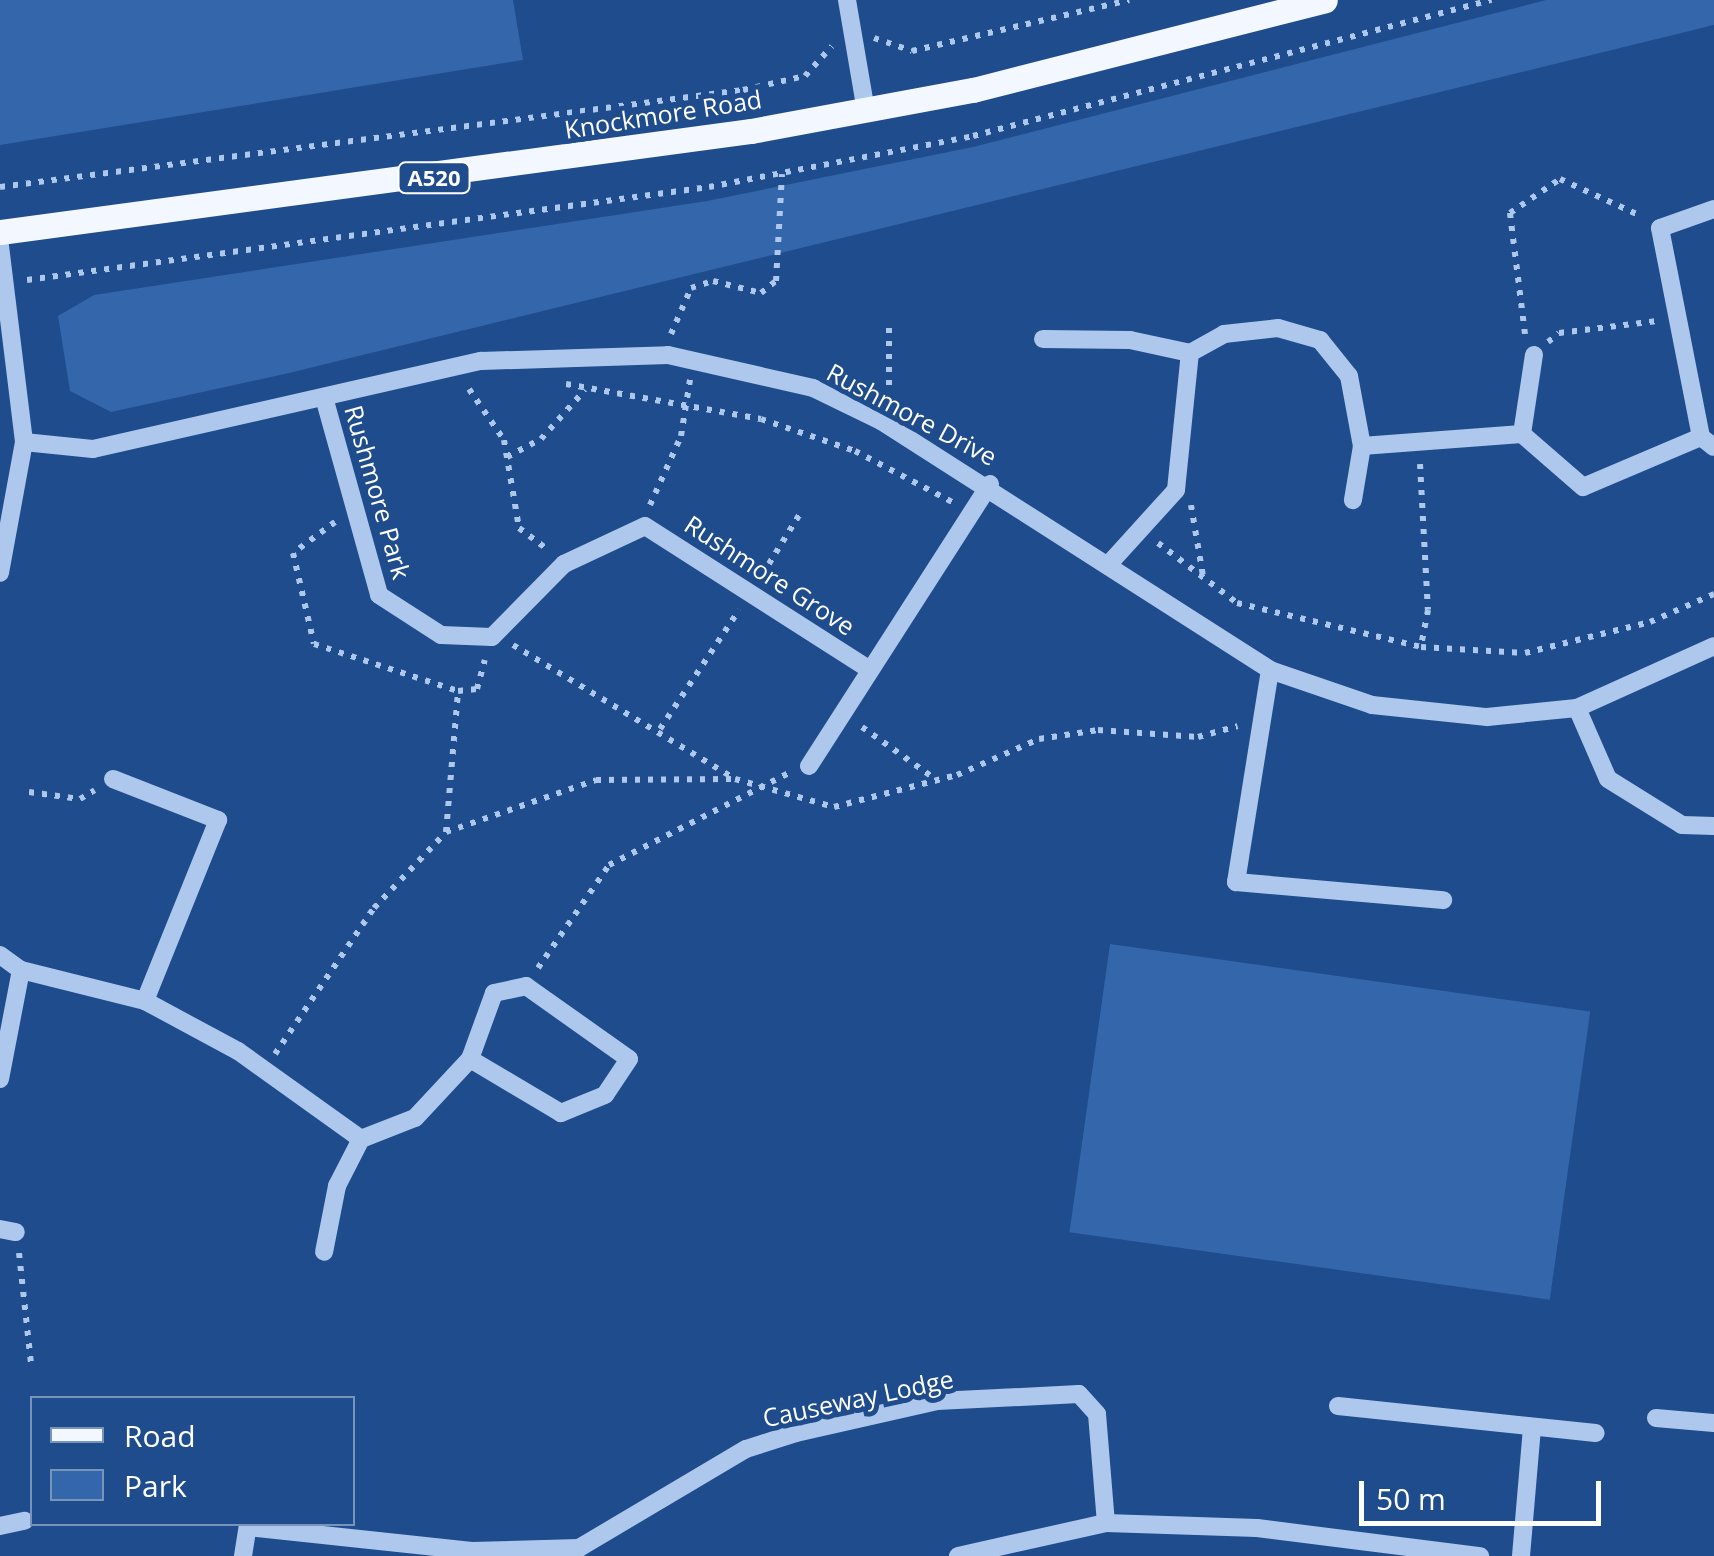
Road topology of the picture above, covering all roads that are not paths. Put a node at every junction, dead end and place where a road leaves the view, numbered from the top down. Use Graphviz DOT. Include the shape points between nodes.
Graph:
graph roads {
  1 [pos="847,0"];
  2 [pos="1325,0"];
  3 [pos="866,111"];
  4 [pos="1714,208"];
  5 [pos="0,232"];
  6 [pos="0,246"];
  7 [pos="1043,339"];
  8 [pos="1190,354"];
  9 [pos="1534,355"];
  10 [pos="325,401"];
  11 [pos="1522,434"];
  12 [pos="24,442"];
  13 [pos="1708,442"];
  14 [pos="1362,446"];
  15 [pos="990,484"];
  16 [pos="1353,500"];
  17 [pos="645,526"];
  18 [pos="1108,566"];
  19 [pos="0,572"];
  20 [pos="1714,646"];
  21 [pos="866,668"];
  22 [pos="1270,670"];
  23 [pos="1577,708"];
  24 [pos="809,766"];
  25 [pos="113,778"];
  26 [pos="1714,826"];
  27 [pos="1443,900"];
  28 [pos="0,954"];
  29 [pos="21,970"];
  30 [pos="144,1001"];
  31 [pos="470,1059"];
  32 [pos="0,1079"];
  33 [pos="361,1139"];
  34 [pos="324,1252"];
  35 [pos="1338,1406"];
  36 [pos="1656,1418"];
  37 [pos="1714,1424"];
  38 [pos="1532,1428"];
  39 [pos="1596,1433"];
  40 [pos="24,1522"];
  41 [pos="1106,1523"];
  42 [pos="0,1526"];
  43 [pos="248,1526"];
  44 [pos="257,1526"];
  45 [pos="243,1556"];
  46 [pos="958,1556"];
  47 [pos="1480,1556"];
  48 [pos="1521,1556"];
  1 -- 3 [label="street"];
  2 -- 3 [label="main road, Knockmore Road / A520"];
  3 -- 5 [label="main road, Knockmore Road / A520"];
  4 -- 13 [label="street" via="1660,228"];
  6 -- 12 [label="street"];
  7 -- 8 [label="street" via="1130,340"];
  8 -- 14 [label="street" via="1224,334 1278,328 1320,340 1349,376"];
  8 -- 18 [label="street" via="1176,490"];
  9 -- 11 [label="street"];
  10 -- 12 [label="street, Rushmore Drive" via="93,449"];
  10 -- 15 [label="street, Rushmore Drive" via="480,360 668,355 813,388"];
  10 -- 17 [label="street, Rushmore Park" via="380,595 441,635 492,637 564,564"];
  11 -- 13 [label="street" via="1583,487"];
  11 -- 14 [label="street"];
  12 -- 19 [label="street"];
  14 -- 16 [label="street"];
  15 -- 18 [label="street, Rushmore Drive"];
  15 -- 21 [label="street, Rushmore Grove"];
  17 -- 21 [label="street, Rushmore Grove" via="753,588"];
  18 -- 22 [label="street, Rushmore Drive"];
  20 -- 23 [label="street, Rushmore Drive"];
  21 -- 24 [label="street, Rushmore Grove"];
  22 -- 23 [label="street, Rushmore Drive" via="1372,706 1486,717"];
  22 -- 27 [label="street" via="1236,882"];
  23 -- 26 [label="street" via="1608,779 1682,825"];
  25 -- 30 [label="street" via="218,820"];
  28 -- 29 [label="street"];
  29 -- 30 [label="street"];
  29 -- 32 [label="street"];
  30 -- 33 [label="street" via="264,1070"];
  31 -- 31 [label="street" via="494,993 526,986 629,1059 605,1095 560,1114"];
  31 -- 33 [label="street" via="415,1118"];
  33 -- 34 [label="street" via="337,1186"];
  35 -- 38 [label="street"];
  36 -- 37 [label="street"];
  38 -- 39 [label="street"];
  38 -- 48 [label="street"];
  40 -- 42 [label="street"];
  41 -- 44 [label="street, Causeway Lodge" via="1097,1414 1079,1394 938,1401 746,1449 579,1548 472,1550"];
  41 -- 46 [label="street"];
  41 -- 47 [label="street" via="1256,1528"];
  43 -- 45 [label="street"];
}
